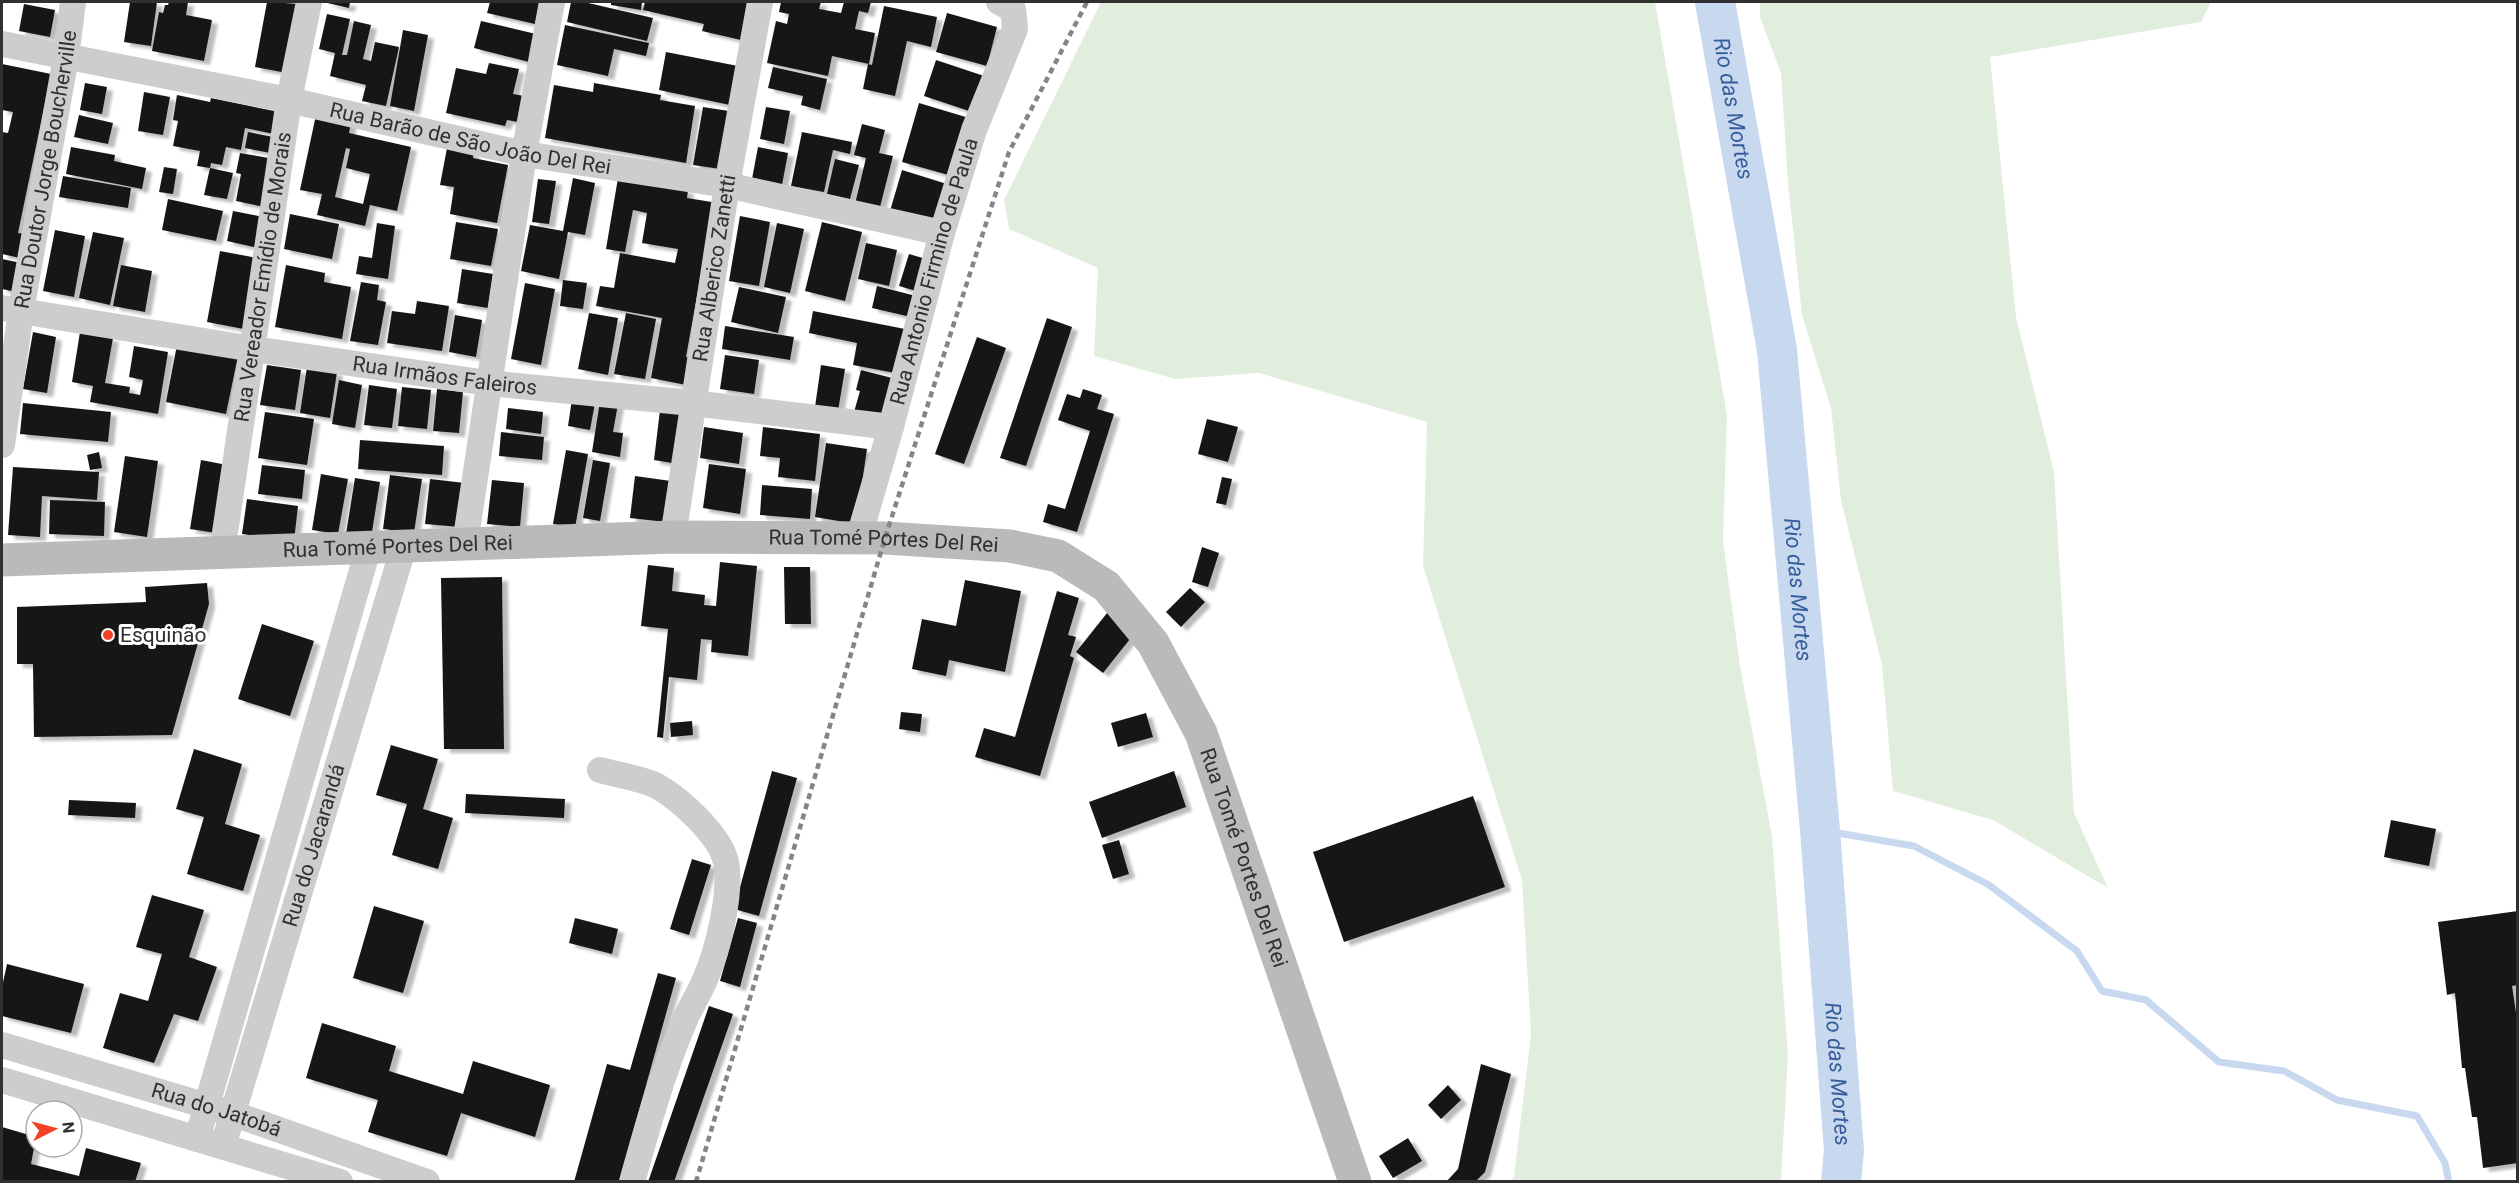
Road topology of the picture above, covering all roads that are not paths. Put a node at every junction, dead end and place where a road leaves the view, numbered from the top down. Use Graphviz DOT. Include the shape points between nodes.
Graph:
graph roads {
  1 [pos="73,2"];
  2 [pos="309,2"];
  3 [pos="552,2"];
  4 [pos="760,2"];
  5 [pos="1006,5"];
  6 [pos="2,44"];
  7 [pos="66,57"];
  8 [pos="289,100"];
  9 [pos="524,154"];
  10 [pos="727,185"];
  11 [pos="942,233"];
  12 [pos="11,309"];
  13 [pos="253,349"];
  14 [pos="488,383"];
  15 [pos="692,403"];
  16 [pos="891,427"];
  17 [pos="2,445"];
  18 [pos="673,537"];
  19 [pos="859,537"];
  20 [pos="465,544"];
  21 [pos="369,546"];
  22 [pos="404,546"];
  23 [pos="222,553"];
  24 [pos="2,560"];
  25 [pos="600,770"];
  26 [pos="303,775"];
  27 [pos="332,784"];
  28 [pos="266,900"];
  29 [pos="294,910"];
  30 [pos="2,1046"];
  31 [pos="2,1080"];
  32 [pos="205,1107"];
  33 [pos="234,1114"];
  34 [pos="197,1138"];
  35 [pos="223,1146"];
  36 [pos="340,1182"];
  37 [pos="427,1182"];
  38 [pos="632,1182"];
  39 [pos="1355,1182"];
  1 -- 7 [label="street, Rua Doutor Jorge Boucherville"];
  2 -- 8 [label="street, Rua Vereador Emídio de Morais"];
  3 -- 9 [label="street"];
  4 -- 10 [label="street, Rua Alberico Zanetti"];
  5 -- 11 [label="street, Rua Antonio Firmino de Paula" via="1015,29 974,130"];
  6 -- 7 [label="street, Rua Barão de São João Del Rei"];
  7 -- 8 [label="street, Rua Barão de São João Del Rei"];
  7 -- 12 [label="street, Rua Doutor Jorge Boucherville"];
  8 -- 9 [label="street, Rua Barão de São João Del Rei"];
  8 -- 13 [label="street, Rua Vereador Emídio de Morais"];
  9 -- 10 [label="street, Rua Barão de São João Del Rei"];
  9 -- 14 [label="street"];
  10 -- 11 [label="street, Rua Barão de São João Del Rei"];
  10 -- 15 [label="street, Rua Alberico Zanetti"];
  11 -- 16 [label="street, Rua Antonio Firmino de Paula"];
  12 -- 13 [label="street, Rua Irmãos Faleiros"];
  12 -- 17 [label="street, Rua Doutor Jorge Boucherville"];
  13 -- 14 [label="street, Rua Irmãos Faleiros"];
  13 -- 23 [label="street, Rua Vereador Emídio de Morais"];
  14 -- 15 [label="street, Rua Irmãos Faleiros"];
  14 -- 20 [label="street"];
  15 -- 16 [label="street, Rua Irmãos Faleiros"];
  15 -- 18 [label="street, Rua Alberico Zanetti"];
  16 -- 19 [label="street, Rua Antonio Firmino de Paula"];
  18 -- 19 [label="main road, Rua Tomé Portes Del Rei"];
  18 -- 20 [label="main road, Rua Tomé Portes Del Rei"];
  19 -- 39 [label="main road, Rua Tomé Portes Del Rei" via="1010,546 1058,556 1106,586 1153,643 1201,733"];
  20 -- 22 [label="main road, Rua Tomé Portes Del Rei"];
  21 -- 22 [label="main road, Rua Tomé Portes Del Rei"];
  21 -- 23 [label="main road, Rua Tomé Portes Del Rei"];
  21 -- 26 [label="street, Rua do Jacarandá"];
  22 -- 27 [label="street, Rua do Jacarandá"];
  23 -- 24 [label="main road, Rua Tomé Portes Del Rei"];
  25 -- 38 [label="street" via="656,786 690,809 726,860 727,885 707,976 684,1021 658,1089"];
  26 -- 27 [label="street"];
  26 -- 28 [label="street, Rua do Jacarandá"];
  27 -- 29 [label="street, Rua do Jacarandá"];
  28 -- 29 [label="street"];
  28 -- 32 [label="street, Rua do Jacarandá"];
  29 -- 33 [label="street, Rua do Jacarandá"];
  30 -- 32 [label="street, Rua do Jatobá"];
  31 -- 34 [label="street, Rua do Jatobá"];
  32 -- 33 [label="street, Rua do Jatobá"];
  32 -- 34 [label="street, Rua do Jacarandá"];
  33 -- 35 [label="street, Rua do Jacarandá"];
  33 -- 37 [label="street, Rua do Jatobá"];
  34 -- 35 [label="street, Rua do Jatobá"];
  35 -- 36 [label="street, Rua do Jatobá"];
}
